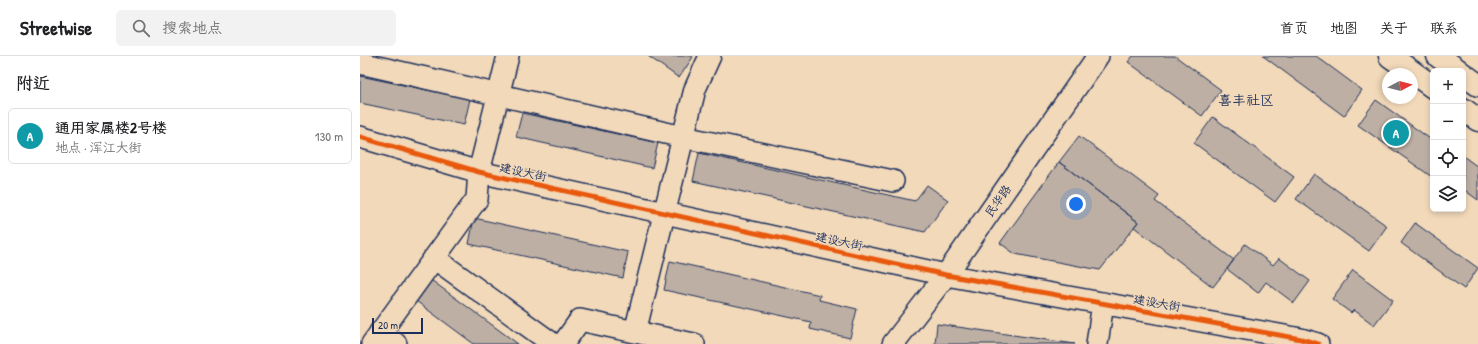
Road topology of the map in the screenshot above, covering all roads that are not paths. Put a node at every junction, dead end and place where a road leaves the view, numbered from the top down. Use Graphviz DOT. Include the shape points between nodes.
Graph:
graph roads {
  1 [pos="508,56"];
  2 [pos="710,56"];
  3 [pos="1098,56"];
  4 [pos="1390,56"];
  5 [pos="1438,56"];
  6 [pos="360,63"];
  7 [pos="1455,68"];
  8 [pos="1466,76"];
  9 [pos="1430,85"];
  10 [pos="1478,85"];
  11 [pos="498,95"];
  12 [pos="1466,111"];
  13 [pos="1478,120"];
  14 [pos="360,137"];
  15 [pos="683,137"];
  16 [pos="479,172"];
  17 [pos="892,181"];
  18 [pos="665,213"];
  19 [pos="434,258"];
  20 [pos="946,275"];
  21 [pos="1102,303"];
  22 [pos="647,337"];
  23 [pos="1275,339"];
  24 [pos="383,340"];
  25 [pos="555,344"];
  26 [pos="694,344"];
  27 [pos="893,344"];
  28 [pos="1097,344"];
  29 [pos="1318,344"];
  1 -- 11 [label="street"];
  2 -- 15 [label="street" via="695,89"];
  3 -- 20 [label="street, 民华路"];
  4 -- 9 [label="main road"];
  5 -- 7 [label="main road"];
  6 -- 11 [label="street"];
  8 -- 10 [label="main road"];
  11 -- 15 [label="street"];
  11 -- 16 [label="street"];
  12 -- 13 [label="main road"];
  14 -- 16 [label="street, 建设大街"];
  15 -- 17 [label="street"];
  15 -- 18 [label="street"];
  16 -- 18 [label="street, 建设大街"];
  16 -- 19 [label="street" via="477,199"];
  18 -- 20 [label="street, 建设大街"];
  18 -- 22 [label="street"];
  19 -- 24 [label="street"];
  19 -- 25 [label="street"];
  20 -- 21 [label="street, 建设大街"];
  20 -- 27 [label="street, 民华路"];
  21 -- 23 [label="street, 建设大街"];
  21 -- 28 [label="street"];
  22 -- 25 [label="street" via="580,320"];
  22 -- 26 [label="street"];
  23 -- 29 [label="street, 建设大街" via="1301,338"];
}
